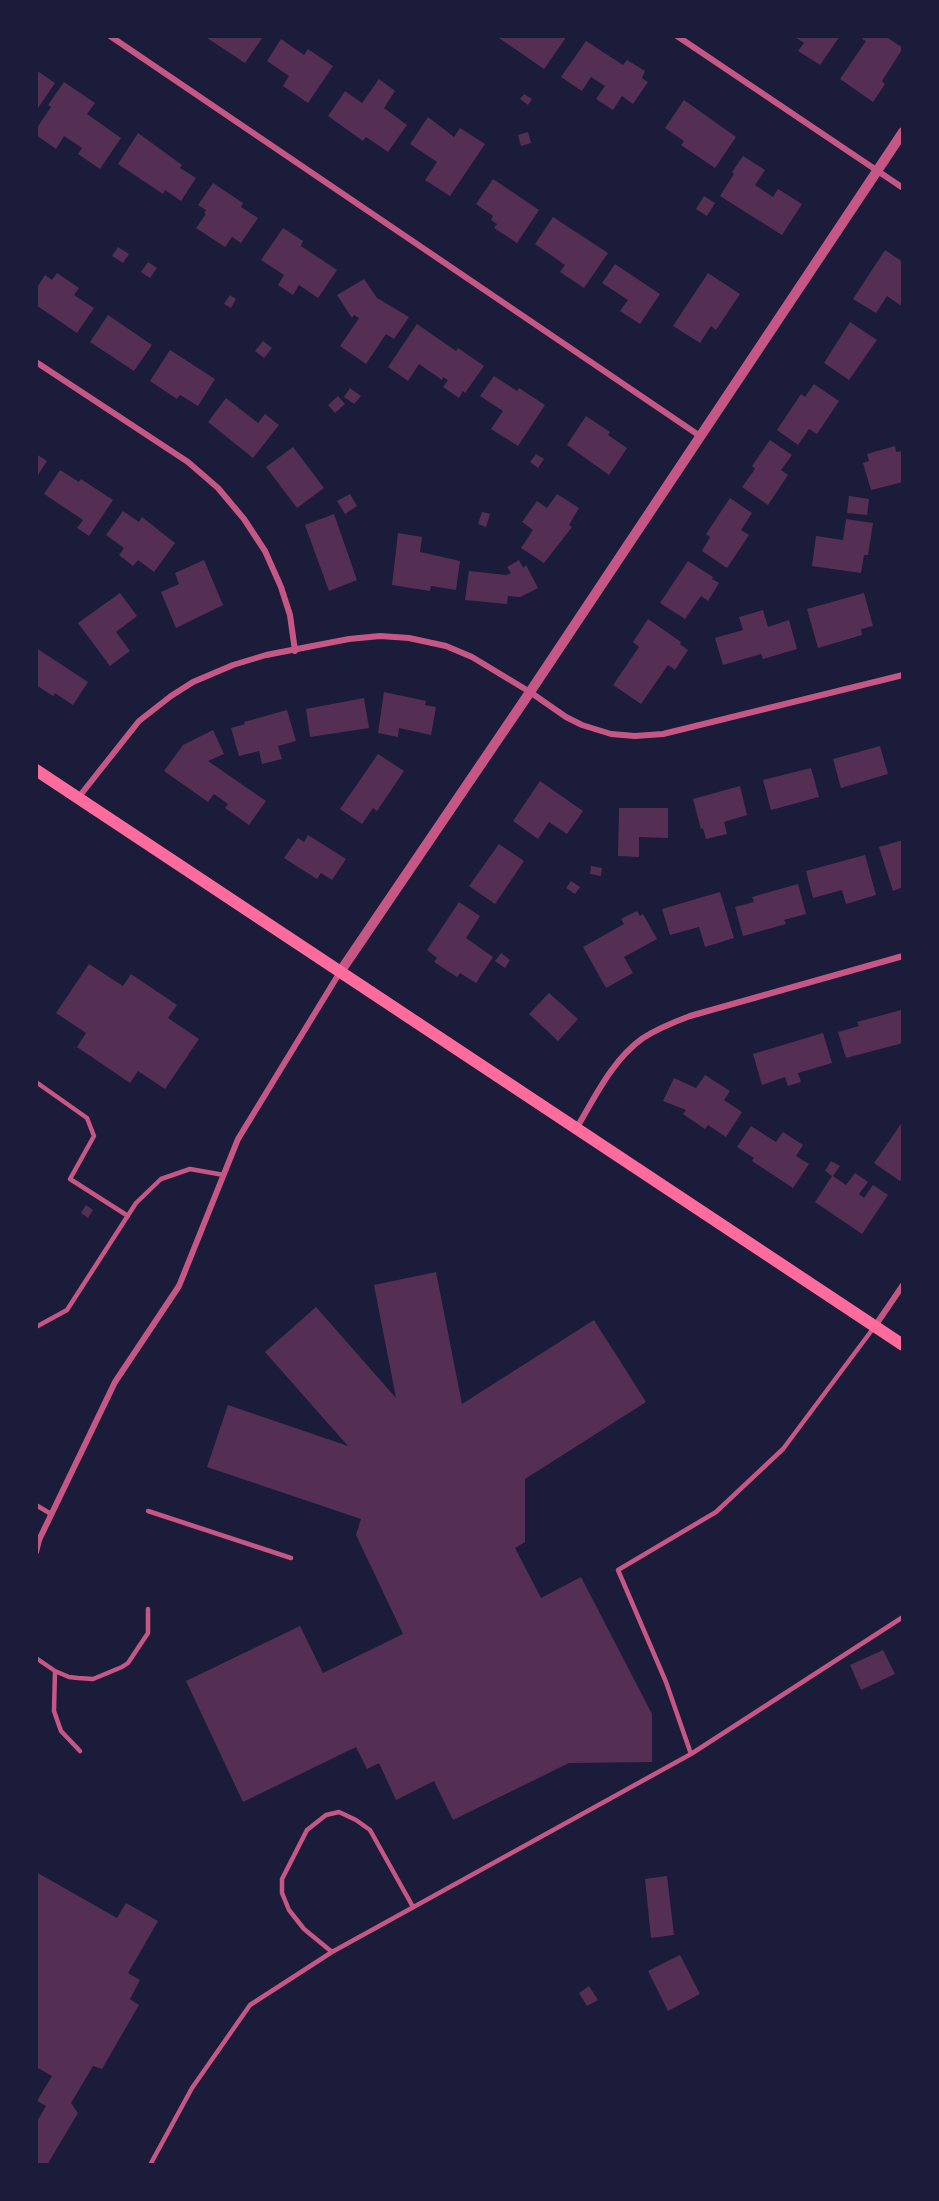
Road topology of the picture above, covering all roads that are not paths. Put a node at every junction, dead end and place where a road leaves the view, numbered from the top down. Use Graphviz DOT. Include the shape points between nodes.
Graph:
graph roads {
  1 [pos="110,36"];
  2 [pos="677,36"];
  3 [pos="903,132"];
  4 [pos="878,171"];
  5 [pos="903,188"];
  6 [pos="36,362"];
  7 [pos="700,436"];
  8 [pos="295,651"];
  9 [pos="903,675"];
  10 [pos="530,692"];
  11 [pos="36,770"];
  12 [pos="78,798"];
  13 [pos="903,956"];
  14 [pos="340,972"];
  15 [pos="36,1082"];
  16 [pos="576,1129"];
  17 [pos="224,1175"];
  18 [pos="128,1216"];
  19 [pos="903,1285"];
  20 [pos="875,1326"];
  21 [pos="36,1328"];
  22 [pos="903,1345"];
  23 [pos="36,1505"];
  24 [pos="148,1511"];
  25 [pos="51,1514"];
  26 [pos="36,1552"];
  27 [pos="291,1558"];
  28 [pos="148,1609"];
  29 [pos="903,1617"];
  30 [pos="36,1658"];
  31 [pos="55,1671"];
  32 [pos="80,1751"];
  33 [pos="691,1754"];
  34 [pos="412,1907"];
  35 [pos="332,1952"];
  36 [pos="150,2165"];
  1 -- 7 [label="street"];
  2 -- 4 [label="street"];
  3 -- 4 [label="street"];
  4 -- 5 [label="street"];
  4 -- 7 [label="street"];
  6 -- 8 [label="street" via="188,462 218,488 265,551 290,615"];
  7 -- 10 [label="street"];
  8 -- 10 [label="street" via="349,639 409,638 446,646 472,657"];
  8 -- 12 [label="street" via="233,665 171,696 139,720"];
  9 -- 10 [label="street" via="663,734 635,736 582,725"];
  10 -- 14 [label="street"];
  11 -- 12 [label="main road"];
  12 -- 14 [label="main road"];
  13 -- 16 [label="street" via="669,1024 643,1038 614,1066"];
  14 -- 16 [label="main road"];
  14 -- 17 [label="street" via="238,1139"];
  15 -- 18 [label="lane" via="87,1118 94,1136 70,1179"];
  16 -- 20 [label="main road"];
  17 -- 18 [label="lane" via="190,1169 161,1179"];
  17 -- 25 [label="street" via="178,1287 115,1382"];
  18 -- 21 [label="lane" via="67,1311"];
  19 -- 20 [label="street"];
  20 -- 22 [label="main road"];
  20 -- 33 [label="lane" via="783,1449 716,1512 618,1570 666,1682"];
  23 -- 25 [label="lane"];
  24 -- 27 [label="lane"];
  25 -- 26 [label="street"];
  28 -- 31 [label="lane" via="148,1633 128,1663 93,1679"];
  29 -- 33 [label="lane"];
  30 -- 31 [label="lane"];
  31 -- 32 [label="lane" via="54,1711 61,1731"];
  33 -- 34 [label="lane"];
  34 -- 35 [label="lane"];
  34 -- 35 [label="lane" via="370,1830 339,1812 326,1815 307,1830 282,1879 282,1893 304,1929"];
  35 -- 36 [label="lane" via="250,2005 192,2088"];
}
